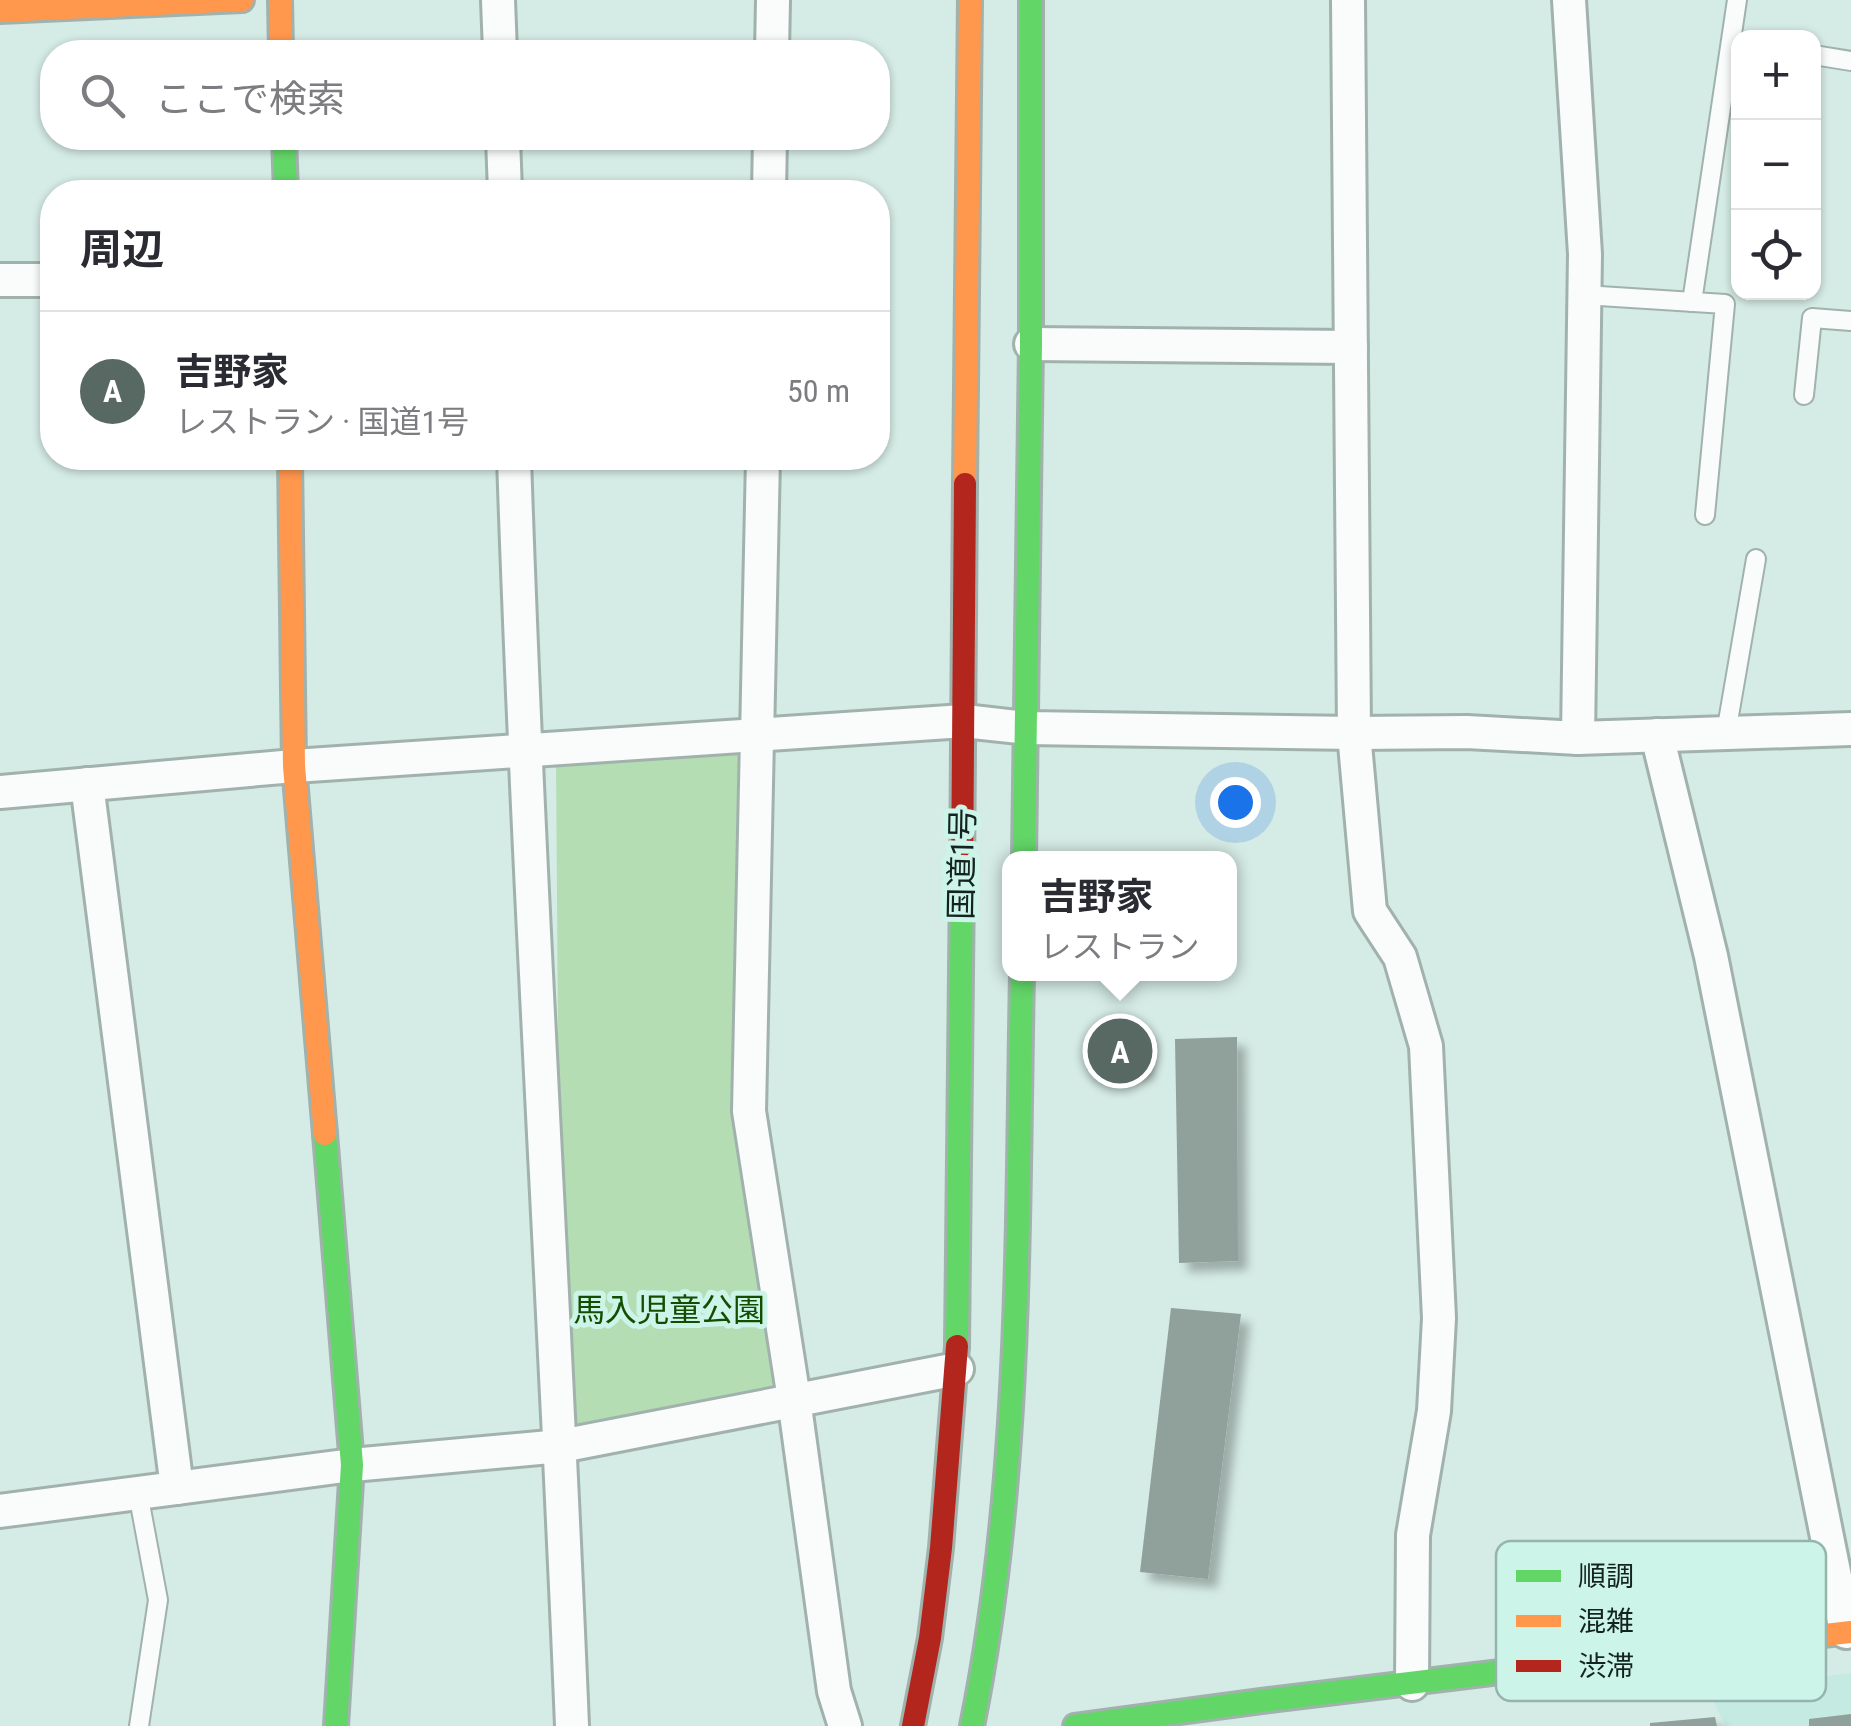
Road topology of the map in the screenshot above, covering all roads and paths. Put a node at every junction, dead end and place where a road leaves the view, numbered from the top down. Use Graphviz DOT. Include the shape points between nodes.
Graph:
graph roads {
  1 [pos="242,0"];
  2 [pos="280,0"];
  3 [pos="498,0"];
  4 [pos="773,0"];
  5 [pos="970,0"];
  6 [pos="1031,0"];
  7 [pos="1348,0"];
  8 [pos="1569,0"];
  9 [pos="1736,0"];
  10 [pos="44,5"];
  11 [pos="0,12"];
  12 [pos="1735,30"];
  13 [pos="281,40"];
  14 [pos="500,40"];
  15 [pos="772,40"];
  16 [pos="1821,56"];
  17 [pos="1851,61"];
  18 [pos="1731,62"];
  19 [pos="284,150"];
  20 [pos="503,150"];
  21 [pos="770,150"];
  22 [pos="286,180"];
  23 [pos="505,180"];
  24 [pos="769,180"];
  25 [pos="0,280"];
  26 [pos="40,280"];
  27 [pos="1584,295"];
  28 [pos="1692,302"];
  29 [pos="1851,320"];
  30 [pos="1030,344"];
  31 [pos="1351,348"];
  32 [pos="1804,394"];
  33 [pos="290,470"];
  34 [pos="514,470"];
  35 [pos="762,470"];
  36 [pos="1705,514"];
  37 [pos="1756,558"];
  38 [pos="964,721"];
  39 [pos="1026,728"];
  40 [pos="1851,729"];
  41 [pos="1354,733"];
  42 [pos="1726,733"];
  43 [pos="756,735"];
  44 [pos="1657,736"];
  45 [pos="1578,738"];
  46 [pos="524,750"];
  47 [pos="294,766"];
  48 [pos="87,784"];
  49 [pos="0,792"];
  50 [pos="1024,851"];
  51 [pos="1022,981"];
  52 [pos="957,1369"];
  53 [pos="794,1399"];
  54 [pos="561,1446"];
  55 [pos="352,1464"];
  56 [pos="177,1488"];
  57 [pos="138,1493"];
  58 [pos="0,1511"];
  59 [pos="1849,1632"];
  60 [pos="1496,1674"];
  61 [pos="1412,1684"];
  62 [pos="921,1692"];
  63 [pos="1240,1714"];
  64 [pos="961,1716"];
  65 [pos="998,1725"];
  66 [pos="138,1726"];
  67 [pos="336,1726"];
  68 [pos="572,1726"];
  69 [pos="844,1726"];
  70 [pos="913,1726"];
  71 [pos="1075,1726"];
  1 -- 10 [label="main road"];
  2 -- 13 [label="main road"];
  3 -- 14 [label="street"];
  4 -- 15 [label="street"];
  5 -- 38 [label="main road, 国道1号"];
  6 -- 30 [label="main road, 国道1号"];
  7 -- 31 [label="street"];
  8 -- 27 [label="street"];
  9 -- 12 [label="lane"];
  10 -- 11 [label="main road"];
  16 -- 17 [label="lane"];
  18 -- 28 [label="lane"];
  19 -- 22 [label="main road"];
  20 -- 23 [label="street"];
  21 -- 24 [label="street"];
  25 -- 26 [label="street"];
  27 -- 28 [label="lane"];
  27 -- 45 [label="street"];
  28 -- 36 [label="lane" via="1725,304"];
  29 -- 32 [label="lane" via="1812,318"];
  30 -- 31 [label="street"];
  30 -- 39 [label="main road, 国道1号"];
  31 -- 41 [label="street"];
  33 -- 47 [label="main road"];
  34 -- 46 [label="street"];
  35 -- 43 [label="street"];
  37 -- 42 [label="lane"];
  38 -- 39 [label="street"];
  38 -- 43 [label="street"];
  38 -- 52 [label="main road, 国道1号"];
  39 -- 41 [label="street"];
  39 -- 50 [label="main road, 国道1号"];
  40 -- 42 [label="street"];
  41 -- 45 [label="street"];
  41 -- 61 [label="street" via="1370,911 1400,957 1426,1046 1439,1318 1434,1411 1414,1535"];
  42 -- 44 [label="street"];
  43 -- 46 [label="street"];
  43 -- 53 [label="street" via="748,1111"];
  44 -- 45 [label="street"];
  44 -- 59 [label="street" via="1710,956"];
  46 -- 47 [label="street"];
  46 -- 54 [label="street"];
  47 -- 48 [label="street"];
  47 -- 55 [label="main road"];
  48 -- 49 [label="street"];
  48 -- 56 [label="street"];
  51 -- 64 [label="main road" via="1007,1485 991,1611"];
  52 -- 53 [label="street"];
  52 -- 62 [label="main road, 国道1号"];
  53 -- 54 [label="street"];
  53 -- 69 [label="street"];
  54 -- 55 [label="street"];
  54 -- 68 [label="street"];
  55 -- 56 [label="street"];
  55 -- 67 [label="main road"];
  56 -- 57 [label="street"];
  57 -- 58 [label="street"];
  57 -- 66 [label="lane" via="158,1600"];
  60 -- 61 [label="main road"];
  61 -- 63 [label="main road"];
  62 -- 64 [label="main road"];
  62 -- 70 [label="main road, 国道1号"];
  63 -- 71 [label="main road"];
  64 -- 65 [label="main road"];
}
